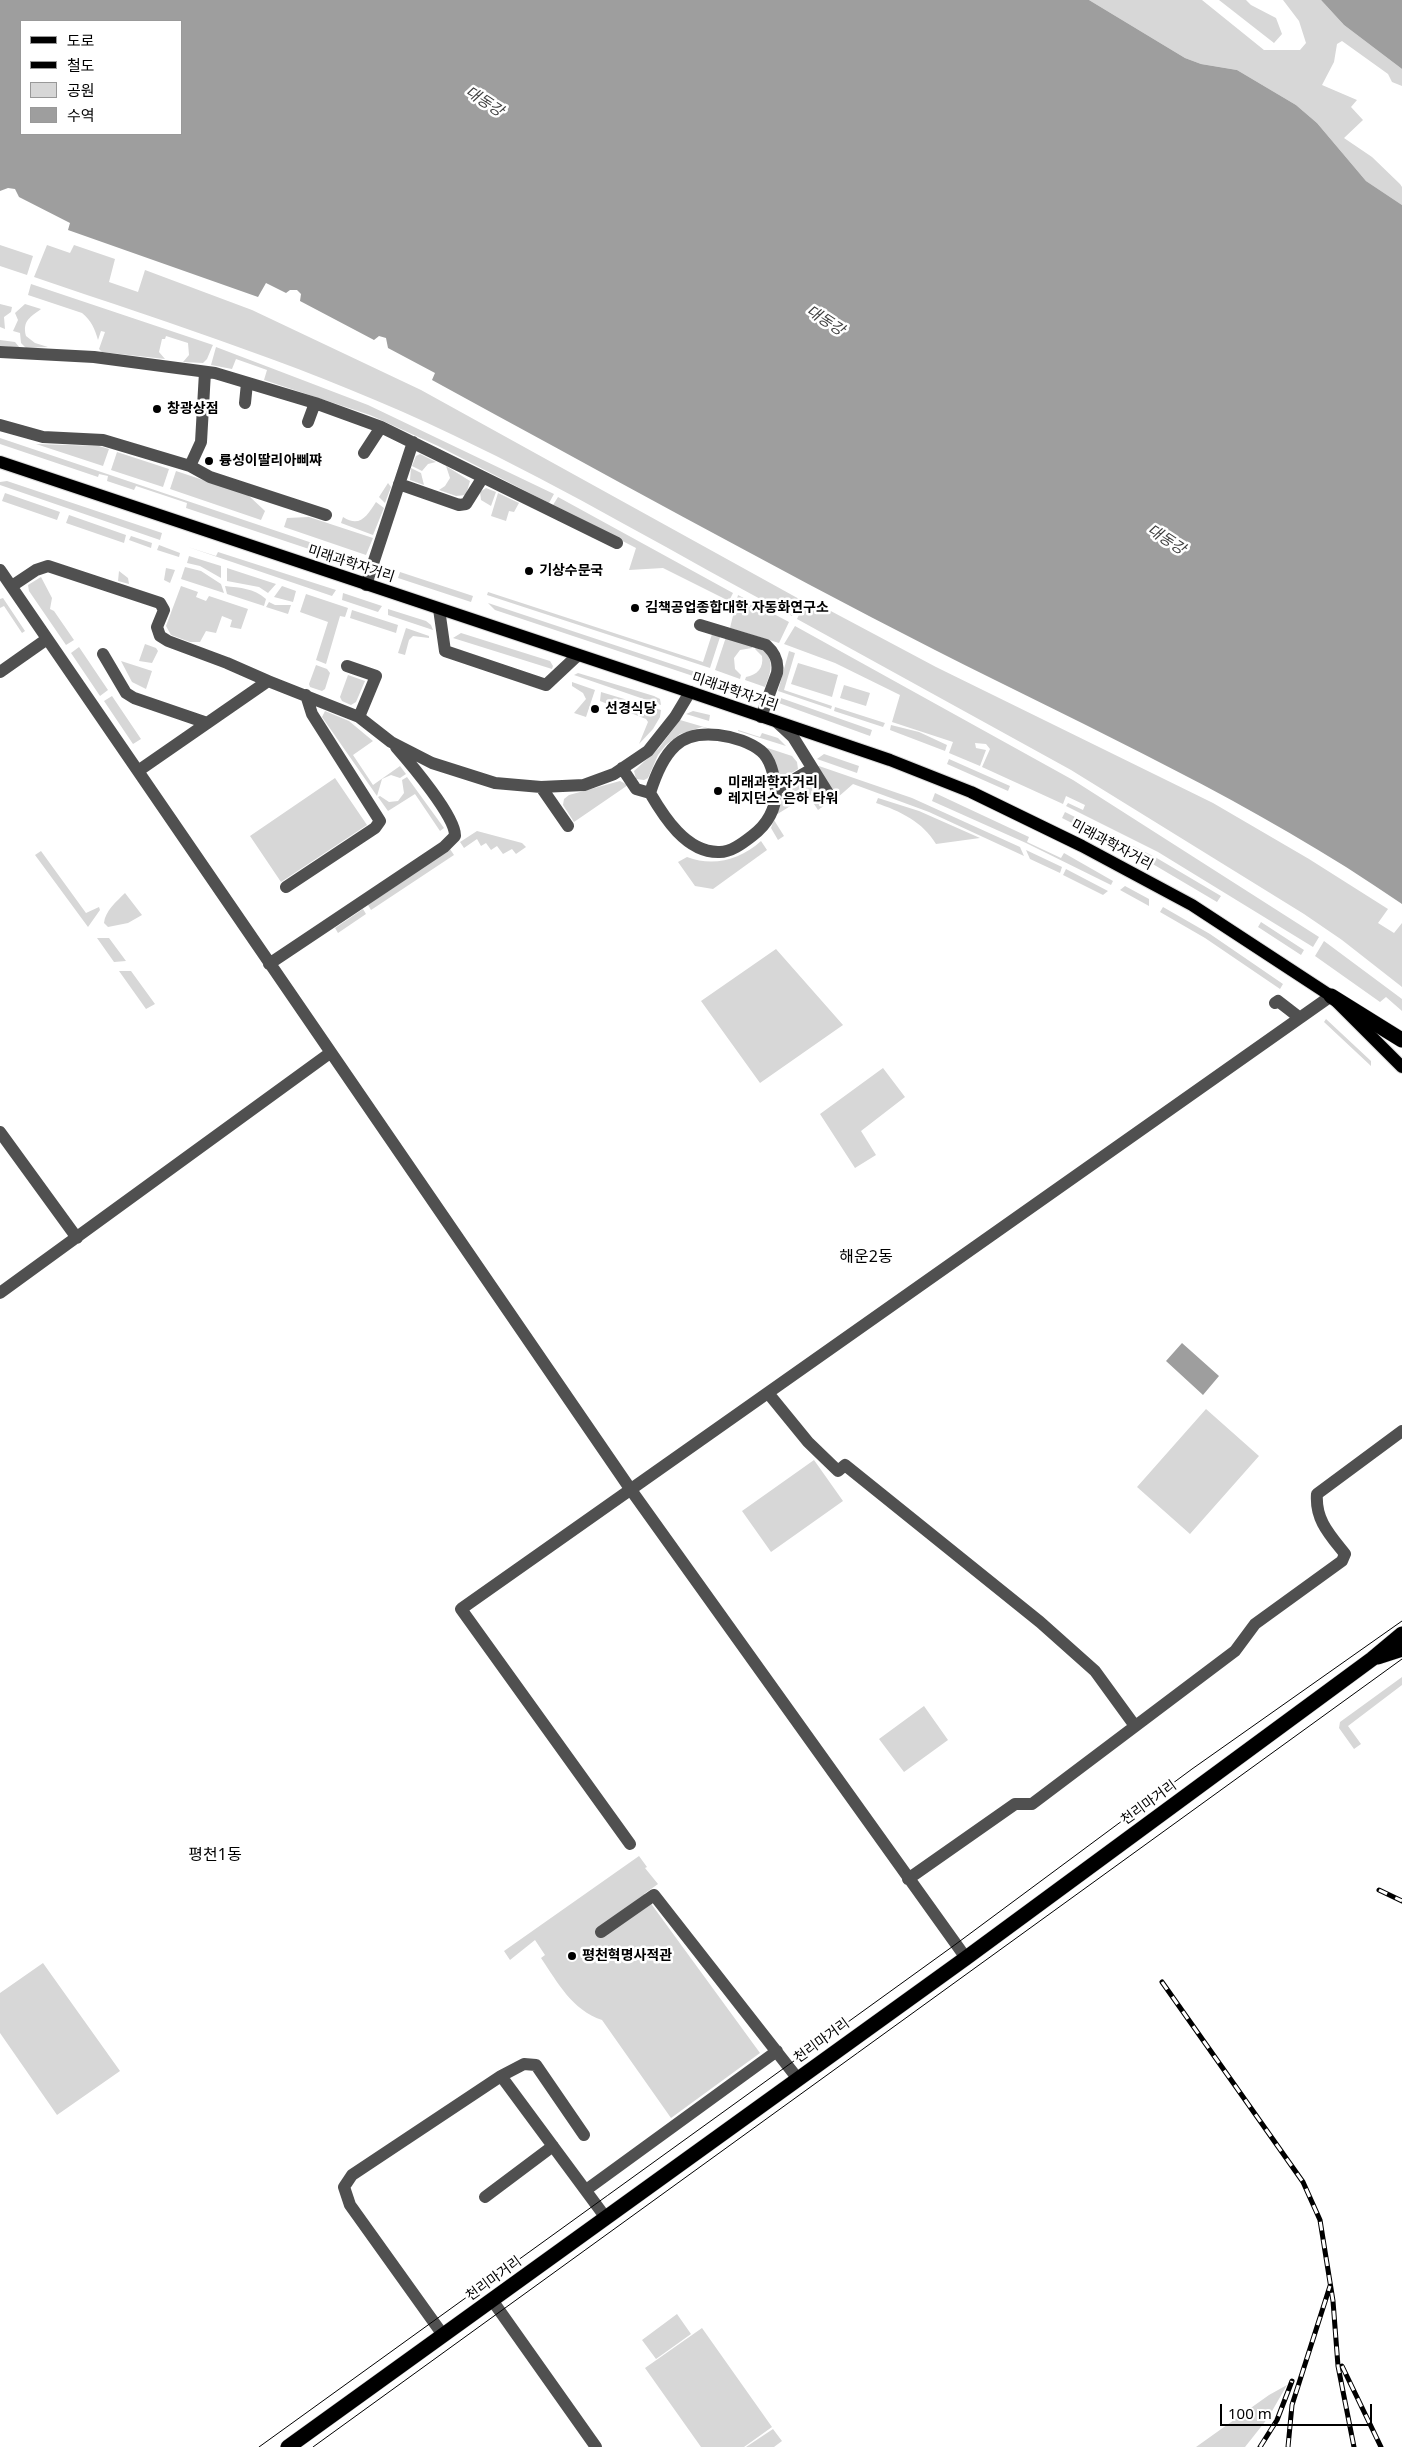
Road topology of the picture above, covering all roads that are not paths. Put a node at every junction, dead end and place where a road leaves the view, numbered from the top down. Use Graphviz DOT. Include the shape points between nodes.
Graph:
graph roads {
  1 [pos="0,352"];
  2 [pos="205,372"];
  3 [pos="247,383"];
  4 [pos="245,403"];
  5 [pos="315,403"];
  6 [pos="308,422"];
  7 [pos="0,425"];
  8 [pos="381,427"];
  9 [pos="413,442"];
  10 [pos="364,453"];
  11 [pos="0,462"];
  12 [pos="190,466"];
  13 [pos="483,477"];
  14 [pos="399,484"];
  15 [pos="326,515"];
  16 [pos="617,543"];
  17 [pos="0,570"];
  18 [pos="366,585"];
  19 [pos="12,586"];
  20 [pos="439,609"];
  21 [pos="700,625"];
  22 [pos="46,638"];
  23 [pos="103,654"];
  24 [pos="578,655"];
  25 [pos="348,666"];
  26 [pos="0,672"];
  27 [pos="268,681"];
  28 [pos="690,692"];
  29 [pos="306,695"];
  30 [pos="359,717"];
  31 [pos="761,717"];
  32 [pos="207,723"];
  33 [pos="778,723"];
  34 [pos="391,742"];
  35 [pos="622,768"];
  36 [pos="812,769"];
  37 [pos="138,771"];
  38 [pos="541,787"];
  39 [pos="776,790"];
  40 [pos="650,793"];
  41 [pos="831,798"];
  42 [pos="568,826"];
  43 [pos="286,888"];
  44 [pos="269,964"];
  45 [pos="1331,996"];
  46 [pos="1275,1003"];
  47 [pos="1300,1018"];
  48 [pos="1402,1040"];
  49 [pos="330,1053"];
  50 [pos="1402,1067"];
  51 [pos="0,1132"];
  52 [pos="77,1238"];
  53 [pos="0,1293"];
  54 [pos="768,1393"];
  55 [pos="1402,1431"];
  56 [pos="630,1490"];
  57 [pos="1402,1628"];
  58 [pos="1402,1634"];
  59 [pos="1402,1642"];
  60 [pos="1402,1649"];
  61 [pos="1372,1659"];
  62 [pos="1135,1726"];
  63 [pos="630,1844"];
  64 [pos="908,1879"];
  65 [pos="601,1932"];
  66 [pos="966,1958"];
  67 [pos="777,2051"];
  68 [pos="500,2076"];
  69 [pos="798,2079"];
  70 [pos="584,2134"];
  71 [pos="553,2146"];
  72 [pos="586,2190"];
  73 [pos="485,2197"];
  74 [pos="606,2218"];
  75 [pos="492,2300"];
  76 [pos="443,2335"];
  77 [pos="288,2447"];
  78 [pos="596,2447"];
  1 -- 2 [label="street" via="94,357"];
  2 -- 3 [label="street"];
  2 -- 12 [label="street" via="201,442"];
  3 -- 4 [label="street"];
  3 -- 5 [label="street"];
  5 -- 6 [label="street"];
  5 -- 8 [label="street"];
  7 -- 12 [label="street" via="43,437 103,440"];
  8 -- 9 [label="street"];
  8 -- 10 [label="street"];
  9 -- 13 [label="street"];
  9 -- 14 [label="street"];
  11 -- 18 [label="main road, 미래과학자거리"];
  12 -- 15 [label="street" via="210,477"];
  13 -- 14 [label="street" via="466,504"];
  13 -- 16 [label="street"];
  14 -- 18 [label="street"];
  17 -- 19 [label="street"];
  18 -- 20 [label="main road, 미래과학자거리"];
  19 -- 22 [label="street"];
  19 -- 27 [label="street" via="48,566 160,603 164,610 157,627 160,636"];
  20 -- 24 [label="main road, 미래과학자거리"];
  20 -- 24 [label="street" via="445,651 546,685"];
  21 -- 31 [label="street" via="762,643 773,652 778,666"];
  22 -- 26 [label="street"];
  22 -- 37 [label="street"];
  23 -- 32 [label="street" via="126,693"];
  24 -- 28 [label="main road, 미래과학자거리"];
  25 -- 30 [label="street" via="376,676"];
  27 -- 29 [label="street"];
  27 -- 32 [label="street"];
  28 -- 31 [label="main road, 미래과학자거리"];
  28 -- 35 [label="street" via="648,751"];
  29 -- 30 [label="street"];
  29 -- 43 [label="street" via="312,714 380,821 375,828"];
  30 -- 34 [label="street"];
  31 -- 33 [label="main road, 미래과학자거리"];
  32 -- 37 [label="street"];
  33 -- 36 [label="street" via="793,737"];
  33 -- 45 [label="main road, 미래과학자거리" via="890,760 971,792 1082,846 1192,905"];
  34 -- 38 [label="street" via="432,763 495,783"];
  34 -- 44 [label="street" via="409,761 448,816 455,836 444,847"];
  35 -- 38 [label="street" via="584,785"];
  35 -- 40 [label="street" via="636,789"];
  36 -- 39 [label="street"];
  36 -- 41 [label="street"];
  37 -- 44 [label="street"];
  38 -- 42 [label="street"];
  39 -- 40 [label="street" via="773,813 758,832 740,846 718,852 700,847 681,835 664,817"];
  39 -- 40 [label="street" via="771,768 761,751 733,739 705,733 694,734 676,745 663,762"];
  44 -- 49 [label="street"];
  45 -- 47 [label="street"];
  45 -- 48 [label="highway"];
  45 -- 50 [label="main road, 미래과학자거리"];
  46 -- 47 [label="street" via="1278,1001"];
  47 -- 54 [label="street"];
  49 -- 52 [label="street"];
  49 -- 56 [label="street"];
  51 -- 52 [label="street"];
  52 -- 53 [label="street"];
  54 -- 56 [label="street"];
  54 -- 62 [label="street" via="808,1442 838,1471 846,1465 1040,1622 1095,1671"];
  55 -- 62 [label="street" via="1317,1494 1320,1521 1346,1554 1342,1561 1255,1624 1234,1651"];
  56 -- 63 [label="street" via="461,1609"];
  56 -- 64 [label="street"];
  57 -- 61 [label="highway"];
  58 -- 61 [label="highway, 천리마거리"];
  59 -- 61 [label="highway, 천리마거리"];
  60 -- 61 [label="highway"];
  61 -- 66 [label="highway, 천리마거리"];
  62 -- 64 [label="street" via="1032,1804 1015,1804"];
  64 -- 66 [label="street"];
  65 -- 67 [label="street" via="654,1895"];
  66 -- 69 [label="highway, 천리마거리"];
  67 -- 69 [label="street"];
  67 -- 72 [label="street"];
  68 -- 70 [label="street" via="524,2064 536,2065"];
  68 -- 71 [label="street"];
  68 -- 76 [label="street" via="352,2175 344,2187 350,2205"];
  69 -- 74 [label="highway, 천리마거리"];
  71 -- 72 [label="street"];
  71 -- 73 [label="street"];
  72 -- 74 [label="street"];
  74 -- 75 [label="highway, 천리마거리"];
  75 -- 76 [label="highway, 천리마거리"];
  75 -- 78 [label="street"];
  76 -- 77 [label="highway, 천리마거리"];
}
